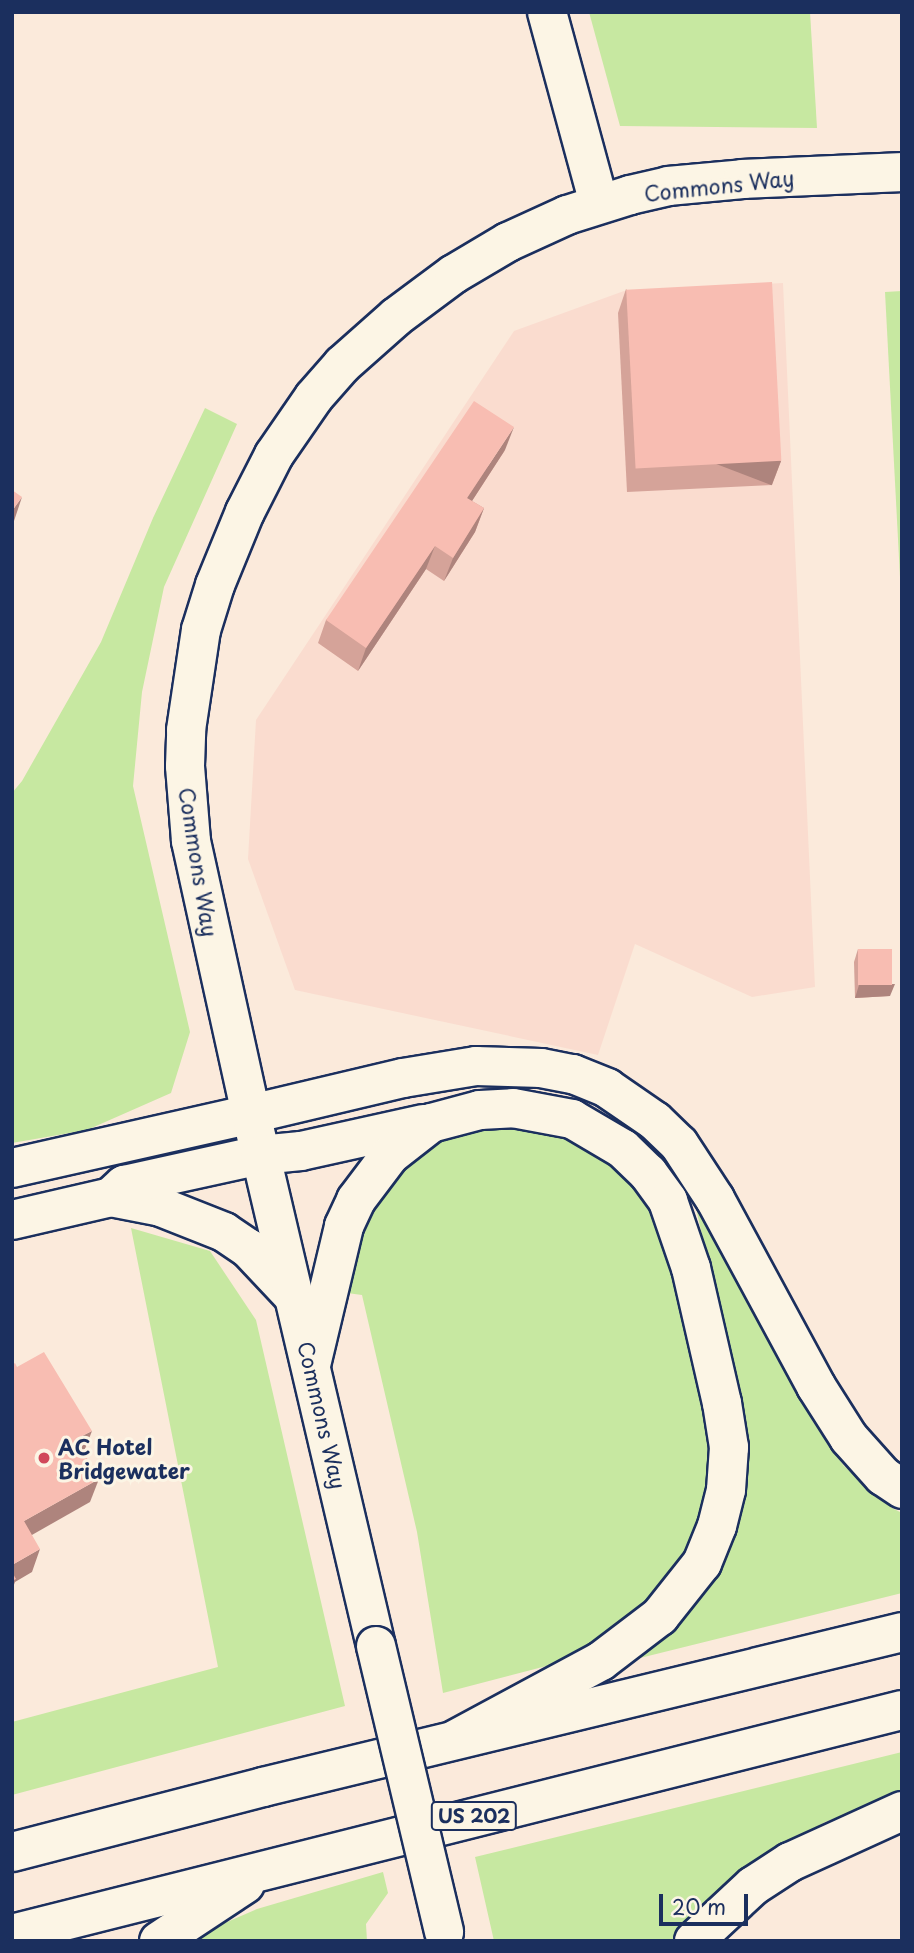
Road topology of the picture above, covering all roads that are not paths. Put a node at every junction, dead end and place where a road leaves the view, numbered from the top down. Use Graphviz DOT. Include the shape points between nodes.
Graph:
graph roads {
  1 [pos="547,12"];
  2 [pos="902,172"];
  3 [pos="599,203"];
  4 [pos="250,1114"];
  5 [pos="431,1123"];
  6 [pos="260,1155"];
  7 [pos="12,1168"];
  8 [pos="111,1197"];
  9 [pos="12,1220"];
  10 [pos="297,1301"];
  11 [pos="311,1365"];
  12 [pos="902,1489"];
  13 [pos="902,1632"];
  14 [pos="902,1710"];
  15 [pos="456,1739"];
  16 [pos="902,1811"];
  17 [pos="12,1852"];
  18 [pos="271,1867"];
  19 [pos="12,1934"];
  20 [pos="445,1937"];
  21 [pos="159,1941"];
  22 [pos="694,1941"];
  1 -- 3 [label="main road"];
  2 -- 3 [label="main road, Commons Way" via="668,186"];
  3 -- 4 [label="main road, Commons Way" via="508,242 454,274 342,365 274,455 215,585 201,630 190,694 187,803 207,926"];
  4 -- 6 [label="main road, Commons Way"];
  4 -- 7 [label="main road"];
  4 -- 12 [label="main road" via="476,1066 541,1068 573,1074 607,1088 679,1144 715,1199 849,1438 883,1476"];
  5 -- 6 [label="main road" via="301,1151"];
  5 -- 11 [label="main road" via="390,1155 356,1200 344,1226"];
  5 -- 15 [label="main road" via="480,1110 541,1111 598,1132 648,1173 668,1201 683,1243 729,1447 718,1526 702,1563 660,1616 601,1661"];
  6 -- 8 [label="main road" via="124,1185"];
  6 -- 10 [label="main road, Commons Way"];
  8 -- 9 [label="main road"];
  8 -- 10 [label="main road" via="162,1207 224,1231 248,1248"];
  10 -- 11 [label="main road, Commons Way"];
  11 -- 20 [label="main road, Commons Way, bridge"];
  13 -- 15 [label="main road"];
  14 -- 18 [label="main road, US 202"];
  15 -- 17 [label="main road"];
  16 -- 22 [label="main road" via="790,1862 753,1886"];
  18 -- 19 [label="main road, US 202"];
  18 -- 21 [label="main road"];
}
